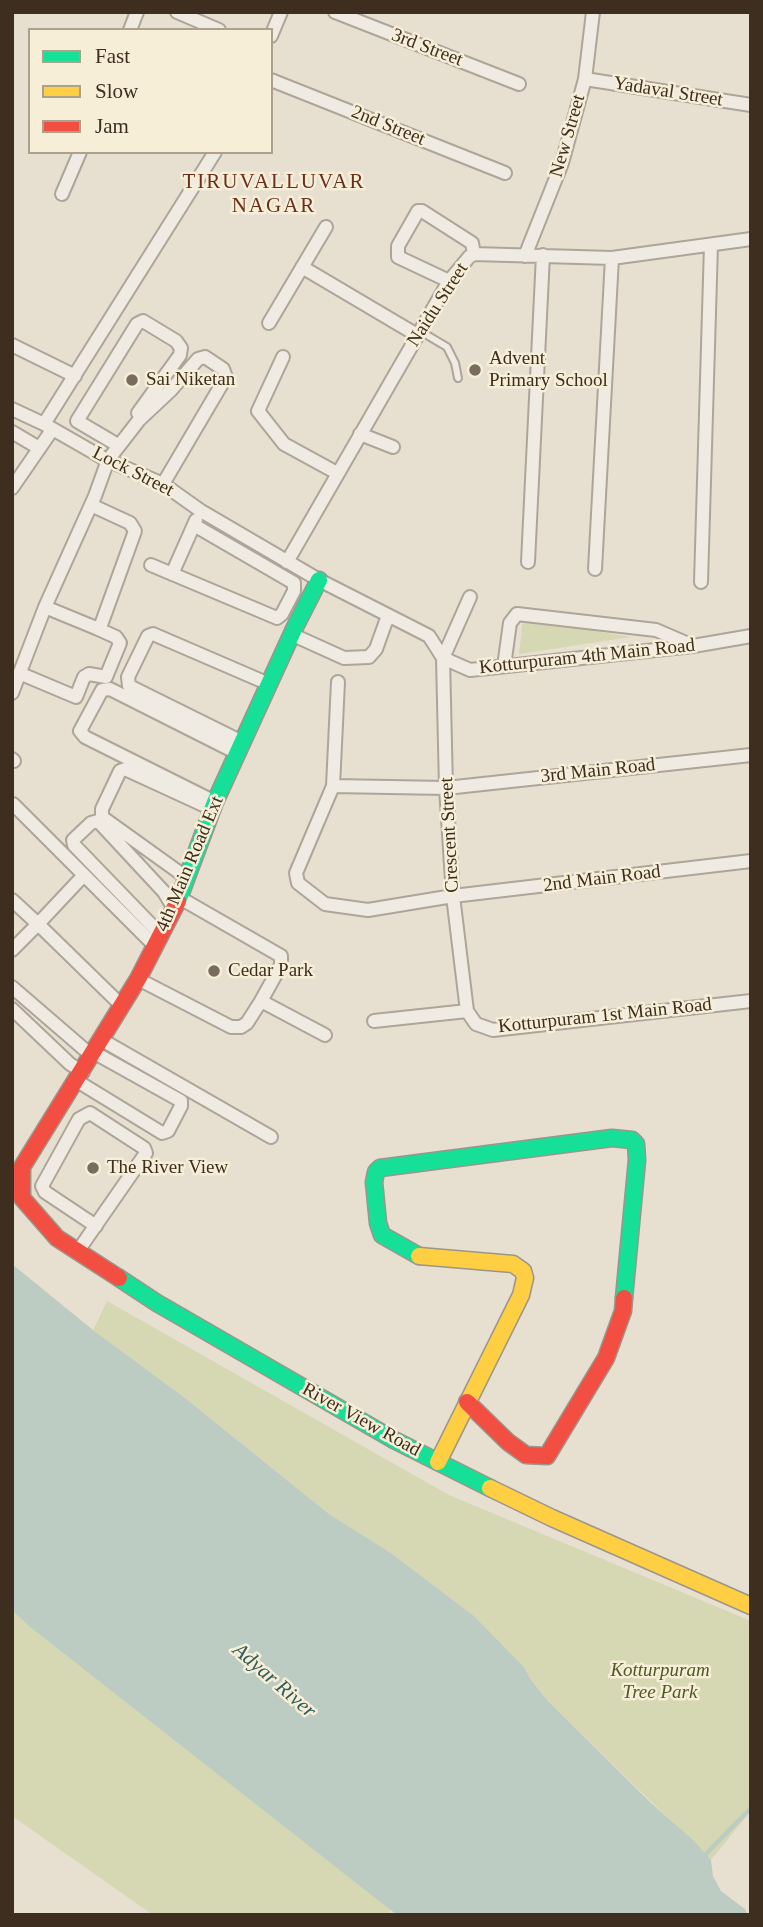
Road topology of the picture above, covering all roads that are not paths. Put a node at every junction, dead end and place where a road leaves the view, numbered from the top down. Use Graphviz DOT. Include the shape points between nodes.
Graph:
graph roads {
  1 [pos="177,12"];
  2 [pos="281,12"];
  3 [pos="335,12"];
  4 [pos="593,12"];
  5 [pos="214,28"];
  6 [pos="273,31"];
  7 [pos="585,79"];
  8 [pos="273,81"];
  9 [pos="519,84"];
  10 [pos="751,105"];
  11 [pos="79,154"];
  12 [pos="214,154"];
  13 [pos="505,173"];
  14 [pos="62,194"];
  15 [pos="326,227"];
  16 [pos="751,239"];
  17 [pos="711,245"];
  18 [pos="474,254"];
  19 [pos="543,255"];
  20 [pos="525,256"];
  21 [pos="612,258"];
  22 [pos="302,267"];
  23 [pos="449,281"];
  24 [pos="270,323"];
  25 [pos="419,333"];
  26 [pos="12,345"];
  27 [pos="283,357"];
  28 [pos="75,376"];
  29 [pos="458,378"];
  30 [pos="12,409"];
  31 [pos="77,421"];
  32 [pos="51,429"];
  33 [pos="12,432"];
  34 [pos="360,434"];
  35 [pos="116,444"];
  36 [pos="393,447"];
  37 [pos="39,448"];
  38 [pos="107,459"];
  39 [pos="337,474"];
  40 [pos="163,484"];
  41 [pos="12,488"];
  42 [pos="91,505"];
  43 [pos="201,511"];
  44 [pos="194,525"];
  45 [pos="287,562"];
  46 [pos="528,562"];
  47 [pos="150,565"];
  48 [pos="595,569"];
  49 [pos="172,574"];
  50 [pos="319,580"];
  51 [pos="701,582"];
  52 [pos="470,597"];
  53 [pos="45,607"];
  54 [pos="390,618"];
  55 [pos="96,628"];
  56 [pos="291,634"];
  57 [pos="751,636"];
  58 [pos="693,646"];
  59 [pos="443,659"];
  60 [pos="504,666"];
  61 [pos="19,673"];
  62 [pos="338,682"];
  63 [pos="269,684"];
  64 [pos="12,693"];
  65 [pos="240,747"];
  66 [pos="751,755"];
  67 [pos="333,786"];
  68 [pos="446,788"];
  69 [pos="13,804"];
  70 [pos="214,805"];
  71 [pos="751,861"];
  72 [pos="84,875"];
  73 [pos="187,878"];
  74 [pos="453,897"];
  75 [pos="12,900"];
  76 [pos="176,905"];
  77 [pos="38,924"];
  78 [pos="158,940"];
  79 [pos="12,950"];
  80 [pos="138,979"];
  81 [pos="12,987"];
  82 [pos="261,1001"];
  83 [pos="751,1001"];
  84 [pos="121,1005"];
  85 [pos="12,1009"];
  86 [pos="467,1011"];
  87 [pos="374,1021"];
  88 [pos="324,1035"];
  89 [pos="96,1049"];
  90 [pos="80,1077"];
  91 [pos="271,1137"];
  92 [pos="18,1167"];
  93 [pos="96,1226"];
  94 [pos="78,1251"];
  95 [pos="467,1402"];
  96 [pos="438,1462"];
  97 [pos="751,1606"];
  1 -- 5 [label="street"];
  2 -- 6 [label="street"];
  3 -- 9 [label="street, 3rd Street"];
  4 -- 7 [label="street, New Street"];
  7 -- 10 [label="street, Yadaval Street"];
  7 -- 20 [label="street, New Street" via="562,163"];
  8 -- 13 [label="street, 2nd Street"];
  11 -- 14 [label="street"];
  12 -- 28 [label="street"];
  15 -- 22 [label="street"];
  16 -- 17 [label="street, Naidu Street"];
  17 -- 21 [label="street, Naidu Street"];
  17 -- 51 [label="street"];
  18 -- 20 [label="street, Naidu Street"];
  18 -- 23 [label="street, Naidu Street"];
  18 -- 23 [label="street" via="472,243 418,211 398,246 398,257"];
  19 -- 20 [label="street, Naidu Street"];
  19 -- 21 [label="street, Naidu Street"];
  19 -- 46 [label="street"];
  21 -- 48 [label="street"];
  22 -- 24 [label="street"];
  22 -- 25 [label="street"];
  23 -- 25 [label="street, Naidu Street"];
  25 -- 29 [label="lane" via="447,347"];
  25 -- 34 [label="street, Naidu Street"];
  26 -- 28 [label="street"];
  27 -- 39 [label="street" via="258,411 284,444"];
  28 -- 32 [label="street"];
  30 -- 32 [label="street, Lock Street"];
  31 -- 32 [label="street"];
  31 -- 35 [label="street"];
  31 -- 35 [label="street" via="143,321 176,341 180,355"];
  32 -- 37 [label="street"];
  32 -- 38 [label="street, Lock Street"];
  33 -- 37 [label="street"];
  34 -- 36 [label="street"];
  34 -- 39 [label="street, Naidu Street"];
  35 -- 38 [label="street"];
  37 -- 41 [label="street"];
  38 -- 40 [label="street, Lock Street"];
  38 -- 40 [label="street" via="198,359 205,358 223,369 226,377"];
  38 -- 42 [label="street"];
  39 -- 45 [label="street, Naidu Street"];
  40 -- 43 [label="street, Lock Street"];
  42 -- 53 [label="street"];
  42 -- 55 [label="street" via="130,523 135,531 102,625"];
  43 -- 44 [label="street"];
  43 -- 45 [label="street, Lock Street"];
  44 -- 49 [label="street"];
  44 -- 49 [label="street" via="293,583 294,591 276,618"];
  45 -- 50 [label="street"];
  47 -- 49 [label="street"];
  50 -- 54 [label="street"];
  50 -- 56 [label="street, 4th Main Road Ext"];
  52 -- 59 [label="street"];
  53 -- 55 [label="street"];
  53 -- 61 [label="street"];
  54 -- 56 [label="street" via="369,657 344,658"];
  54 -- 59 [label="street" via="429,636"];
  55 -- 61 [label="street" via="120,643 106,677 89,674 76,697"];
  56 -- 63 [label="street, 4th Main Road Ext"];
  57 -- 58 [label="street, Kotturpuram 4th Main Road"];
  58 -- 60 [label="street, Kotturpuram 4th Main Road"];
  58 -- 60 [label="street" via="656,630 517,614 510,623"];
  59 -- 60 [label="street, Kotturpuram 4th Main Road" via="470,670"];
  59 -- 68 [label="street, Crescent Street"];
  61 -- 64 [label="street"];
  62 -- 67 [label="street"];
  63 -- 65 [label="street, 4th Main Road Ext"];
  63 -- 65 [label="street" via="153,634 128,677 129,686"];
  65 -- 70 [label="street, 4th Main Road Ext"];
  65 -- 70 [label="street" via="110,689 102,690 80,731"];
  66 -- 68 [label="street, 3rd Main Road"];
  67 -- 68 [label="street, 3rd Main Road"];
  67 -- 74 [label="street, 2nd Main Road" via="296,873 298,883 325,904 345,909 368,911"];
  68 -- 74 [label="street, Crescent Street"];
  69 -- 72 [label="street"];
  70 -- 73 [label="street, 4th Main Road Ext"];
  70 -- 73 [label="street" via="125,769 102,809 102,817"];
  71 -- 74 [label="street, 2nd Main Road"];
  72 -- 77 [label="street"];
  72 -- 78 [label="street"];
  73 -- 76 [label="street, 4th Main Road Ext"];
  74 -- 86 [label="street, Crescent Street"];
  75 -- 77 [label="street"];
  76 -- 78 [label="street, 4th Main Road Ext"];
  76 -- 78 [label="street" via="98,821 73,840"];
  76 -- 82 [label="street" via="187,902 281,956 281,965"];
  77 -- 79 [label="street"];
  77 -- 84 [label="street"];
  78 -- 80 [label="street, 4th Main Road Ext"];
  80 -- 82 [label="street" via="232,1027 247,1023"];
  80 -- 84 [label="street, 4th Main Road Ext"];
  81 -- 89 [label="street"];
  82 -- 88 [label="street"];
  83 -- 86 [label="street, Kotturpuram 1st Main Road" via="493,1030 476,1024"];
  84 -- 89 [label="street, 4th Main Road Ext"];
  85 -- 90 [label="street"];
  86 -- 87 [label="street"];
  89 -- 90 [label="street, 4th Main Road Ext"];
  89 -- 90 [label="street" via="181,1101 168,1131 162,1133"];
  89 -- 91 [label="street"];
  90 -- 92 [label="street, 4th Main Road Ext"];
  92 -- 94 [label="street, River View Road" via="22,1198 57,1238"];
  93 -- 93 [label="street" via="146,1153 90,1113 79,1119 42,1186"];
  93 -- 94 [label="street"];
  94 -- 96 [label="street, River View Road" via="157,1303"];
  95 -- 95 [label="street" via="526,1455 547,1456 555,1446 606,1358 623,1311 637,1160 632,1140 612,1138 394,1165 376,1172 382,1235 421,1257 513,1264 523,1271 522,1295"];
  95 -- 96 [label="street"];
  96 -- 97 [label="street, River View Road"];
}
